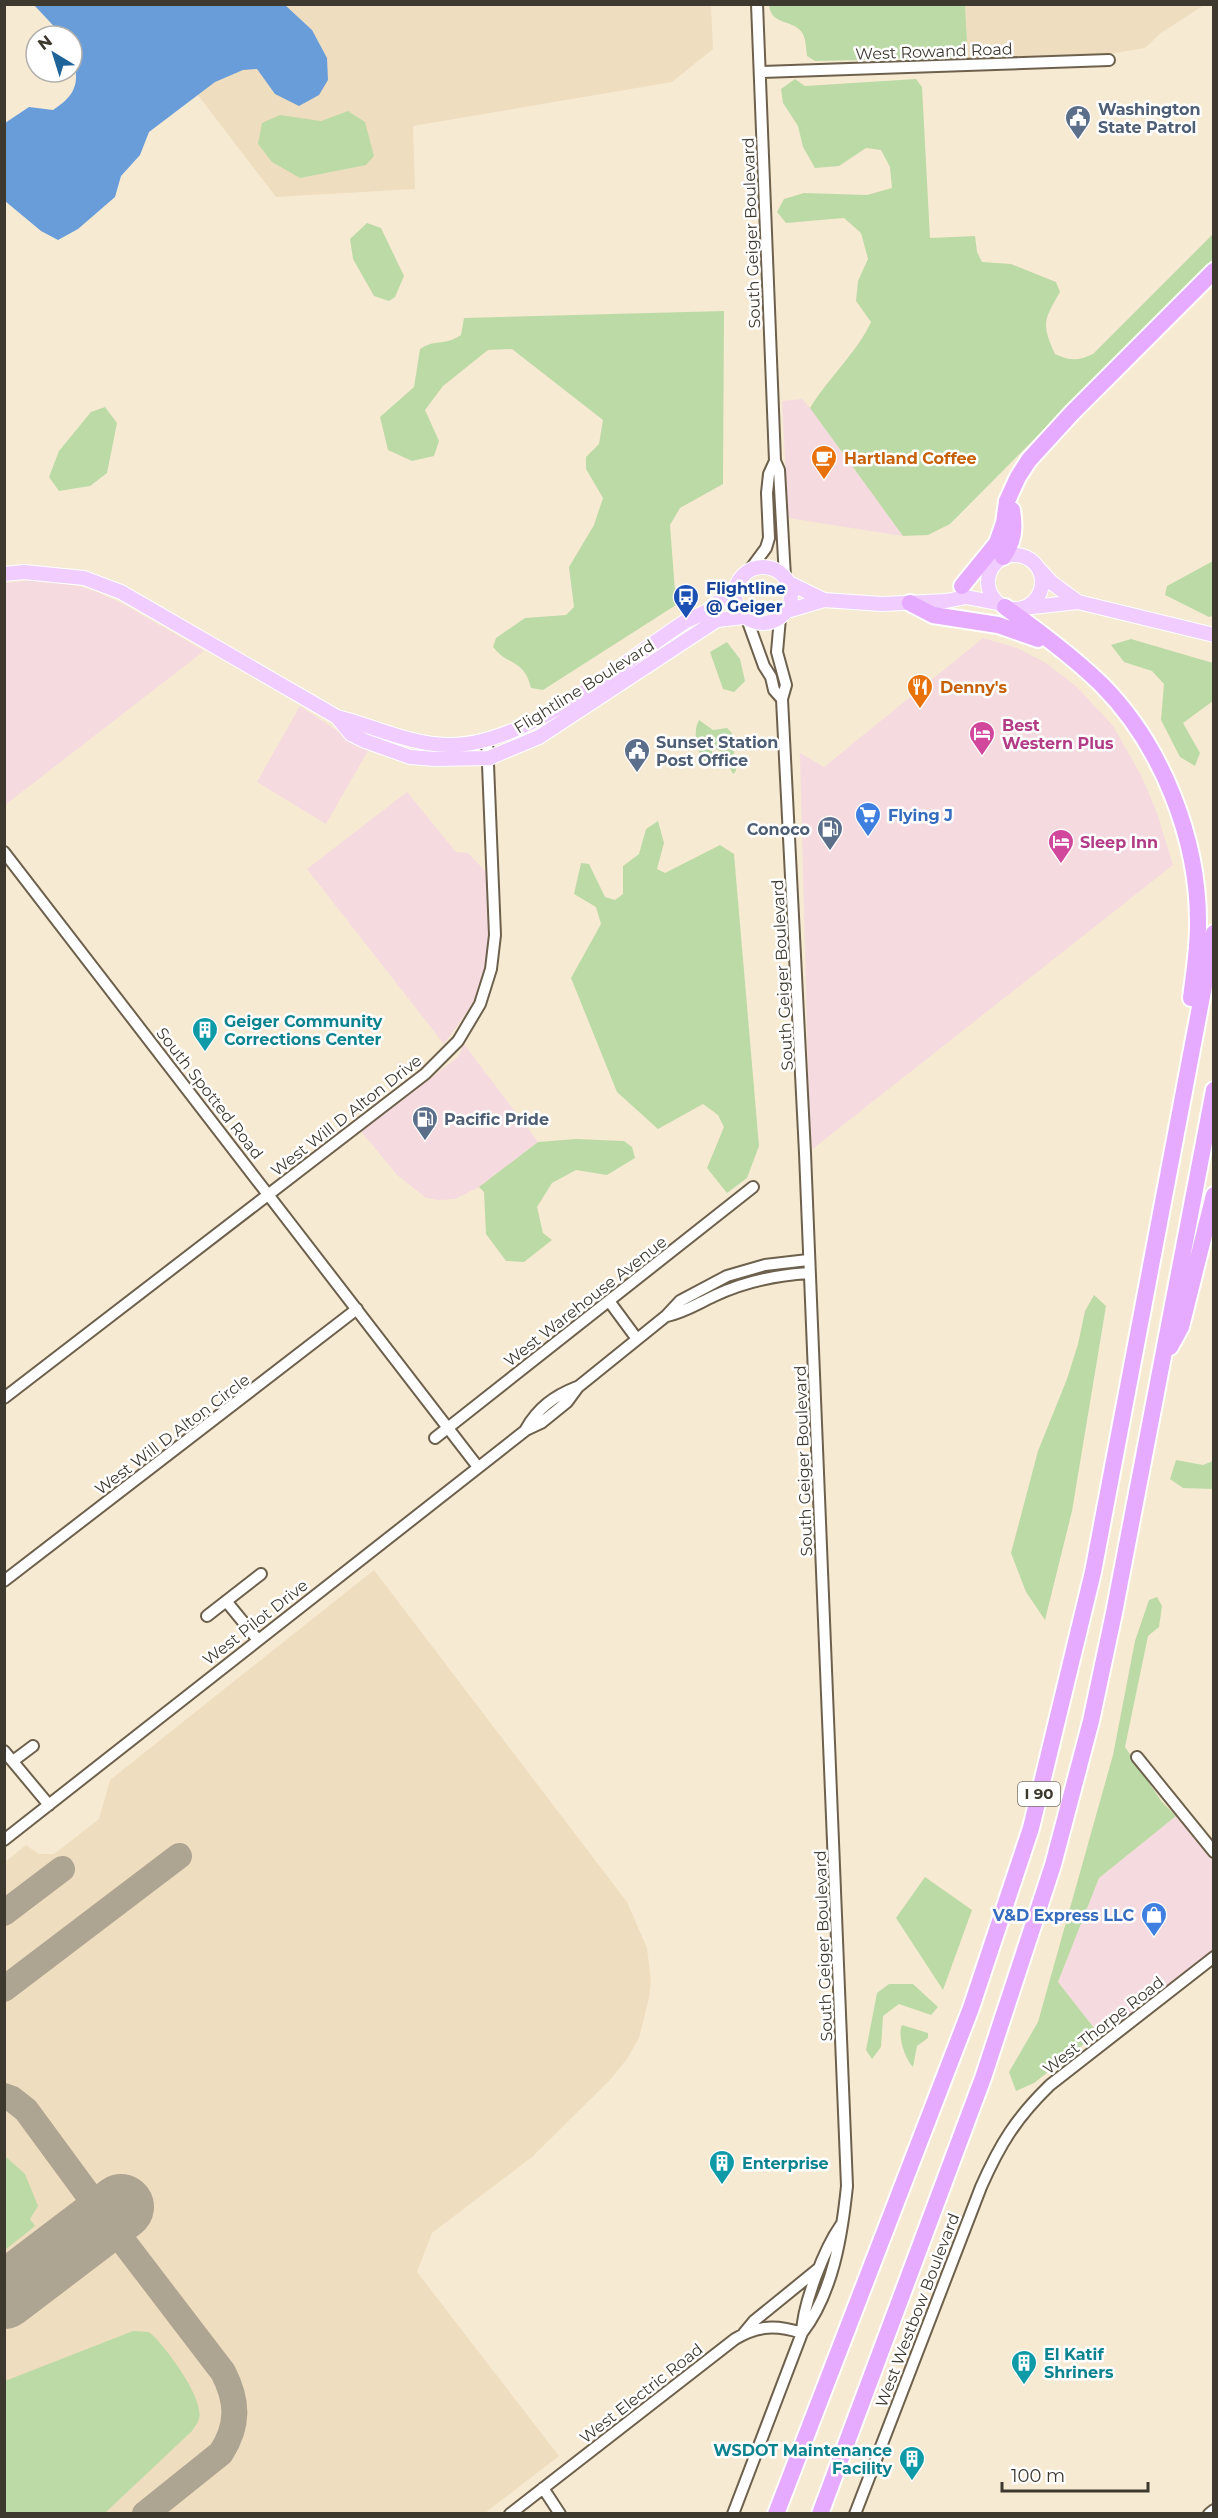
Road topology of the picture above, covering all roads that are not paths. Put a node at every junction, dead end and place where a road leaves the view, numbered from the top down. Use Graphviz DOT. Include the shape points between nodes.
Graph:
graph roads {
  1 [pos="757,4"];
  2 [pos="1109,60"];
  3 [pos="760,72"];
  4 [pos="1214,271"];
  5 [pos="775,461"];
  6 [pos="1013,488"];
  7 [pos="1003,557"];
  8 [pos="990,569"];
  9 [pos="1040,570"];
  10 [pos="750,571"];
  11 [pos="4,574"];
  12 [pos="787,580"];
  13 [pos="962,586"];
  14 [pos="736,587"];
  15 [pos="824,600"];
  16 [pos="1078,602"];
  17 [pos="918,603"];
  18 [pos="1001,605"];
  19 [pos="1023,608"];
  20 [pos="784,615"];
  21 [pos="745,618"];
  22 [pos="1214,634"];
  23 [pos="1061,650"];
  24 [pos="782,699"];
  25 [pos="337,717"];
  26 [pos="488,740"];
  27 [pos="489,758"];
  28 [pos="4,852"];
  29 [pos="1214,933"];
  30 [pos="1192,1044"];
  31 [pos="1214,1090"];
  32 [pos="753,1187"];
  33 [pos="270,1194"];
  34 [pos="1214,1195"];
  35 [pos="808,1260"];
  36 [pos="809,1273"];
  37 [pos="609,1301"];
  38 [pos="357,1309"];
  39 [pos="666,1316"];
  40 [pos="638,1339"];
  41 [pos="1162,1361"];
  42 [pos="4,1398"];
  43 [pos="448,1428"];
  44 [pos="435,1438"];
  45 [pos="478,1467"];
  46 [pos="261,1574"];
  47 [pos="4,1581"];
  48 [pos="226,1601"];
  49 [pos="207,1616"];
  50 [pos="258,1640"];
  51 [pos="33,1746"];
  52 [pos="4,1751"];
  53 [pos="1137,1757"];
  54 [pos="13,1761"];
  55 [pos="48,1805"];
  56 [pos="4,1840"];
  57 [pos="1214,1852"];
  58 [pos="1214,1957"];
  59 [pos="1016,2122"];
  60 [pos="843,2221"];
  61 [pos="822,2264"];
  62 [pos="744,2333"];
  63 [pos="802,2333"];
  64 [pos="543,2488"];
  65 [pos="1214,2510"];
  66 [pos="510,2514"];
  67 [pos="560,2514"];
  68 [pos="733,2514"];
  69 [pos="776,2514"];
  70 [pos="820,2514"];
  71 [pos="855,2514"];
  72 [pos="1209,2514"];
  1 -- 3 [label="street, South Geiger Boulevard"];
  2 -- 3 [label="street, West Rowand Road"];
  3 -- 5 [label="street, South Geiger Boulevard"];
  4 -- 6 [label="highway" via="1064,421 1029,460"];
  5 -- 10 [label="street, South Geiger Boulevard" via="767,493 769,538"];
  5 -- 12 [label="street, South Geiger Boulevard" via="779,470"];
  6 -- 7 [label="highway" via="1014,535"];
  6 -- 13 [label="highway" via="997,543"];
  7 -- 8 [label="main road"];
  7 -- 9 [label="main road" via="1020,555"];
  8 -- 13 [label="main road"];
  8 -- 18 [label="main road" via="988,586"];
  9 -- 16 [label="main road"];
  9 -- 19 [label="main road" via="1042,588 1038,597"];
  10 -- 12 [label="main road" via="775,569"];
  10 -- 14 [label="main road"];
  11 -- 25 [label="main road, Flightline Boulevard" via="84,578 121,592"];
  12 -- 15 [label="main road"];
  12 -- 20 [label="main road" via="792,592"];
  13 -- 17 [label="main road"];
  14 -- 21 [label="main road" via="736,605"];
  14 -- 26 [label="main road, Flightline Boulevard" via="706,612 670,631 555,710"];
  15 -- 17 [label="main road"];
  15 -- 20 [label="main road"];
  16 -- 19 [label="main road"];
  16 -- 22 [label="main road"];
  17 -- 18 [label="main road" via="966,597"];
  17 -- 23 [label="highway" via="933,615 1016,630"];
  18 -- 19 [label="main road"];
  18 -- 23 [label="highway"];
  20 -- 21 [label="main road" via="764,624"];
  20 -- 24 [label="street, South Geiger Boulevard" via="777,652 786,685"];
  21 -- 24 [label="street, South Geiger Boulevard" via="774,690"];
  21 -- 27 [label="main road, Flightline Boulevard" via="717,620 539,737"];
  23 -- 30 [label="highway" via="1101,684 1136,726 1155,758 1182,823 1190,854 1198,923 1190,1001"];
  24 -- 35 [label="street, South Geiger Boulevard"];
  25 -- 26 [label="main road, Flightline Boulevard" via="419,742 447,745"];
  25 -- 27 [label="main road, Flightline Boulevard" via="351,734 410,757"];
  26 -- 27 [label="street, West Will D Alton Drive"];
  27 -- 33 [label="street, West Will D Alton Drive" via="495,935 491,969 480,1004 458,1041 425,1074"];
  28 -- 33 [label="street, South Spotted Road"];
  29 -- 30 [label="highway, I 90"];
  30 -- 69 [label="highway, I 90" via="1093,1572 1031,1828 971,2008"];
  31 -- 41 [label="highway, I 90"];
  32 -- 37 [label="street, West Warehouse Avenue"];
  33 -- 38 [label="street, South Spotted Road"];
  33 -- 42 [label="street, West Will D Alton Drive"];
  34 -- 41 [label="highway" via="1181,1327"];
  35 -- 36 [label="street, South Geiger Boulevard"];
  35 -- 39 [label="street, West Pilot Drive" via="789,1260 728,1276 680,1301"];
  36 -- 39 [label="street, West Pilot Drive" via="745,1285 713,1296 685,1312"];
  36 -- 60 [label="street, South Geiger Boulevard" via="847,2186"];
  37 -- 40 [label="street"];
  37 -- 43 [label="street, West Warehouse Avenue"];
  38 -- 43 [label="street, South Spotted Road"];
  38 -- 47 [label="street, West Will D Alton Circle"];
  39 -- 40 [label="street, West Pilot Drive"];
  40 -- 45 [label="street, West Pilot Drive" via="541,1423"];
  41 -- 70 [label="highway, I 90" via="1091,1721 1053,1865 983,2078"];
  43 -- 44 [label="street, West Warehouse Avenue"];
  43 -- 45 [label="street, South Spotted Road"];
  45 -- 50 [label="street, West Pilot Drive"];
  46 -- 48 [label="street"];
  48 -- 49 [label="street"];
  48 -- 50 [label="street"];
  50 -- 55 [label="street, West Pilot Drive"];
  51 -- 54 [label="street"];
  52 -- 54 [label="street"];
  53 -- 57 [label="street"];
  54 -- 55 [label="street"];
  55 -- 56 [label="street, West Pilot Drive"];
  58 -- 59 [label="street, West Thorpe Road" via="1050,2085"];
  59 -- 71 [label="street, West Westbow Boulevard" via="1000,2145 981,2187"];
  60 -- 61 [label="street, South Geiger Boulevard"];
  60 -- 63 [label="street, South Geiger Boulevard" via="836,2258 813,2319"];
  61 -- 62 [label="street" via="809,2279 753,2321"];
  61 -- 63 [label="street, South Geiger Boulevard" via="802,2316"];
  62 -- 63 [label="street, West Electric Road" via="773,2326"];
  62 -- 64 [label="street, West Electric Road"];
  63 -- 68 [label="street, South Geiger Boulevard"];
  64 -- 66 [label="street, West Electric Road"];
  64 -- 67 [label="street"];
  65 -- 72 [label="street"];
}
